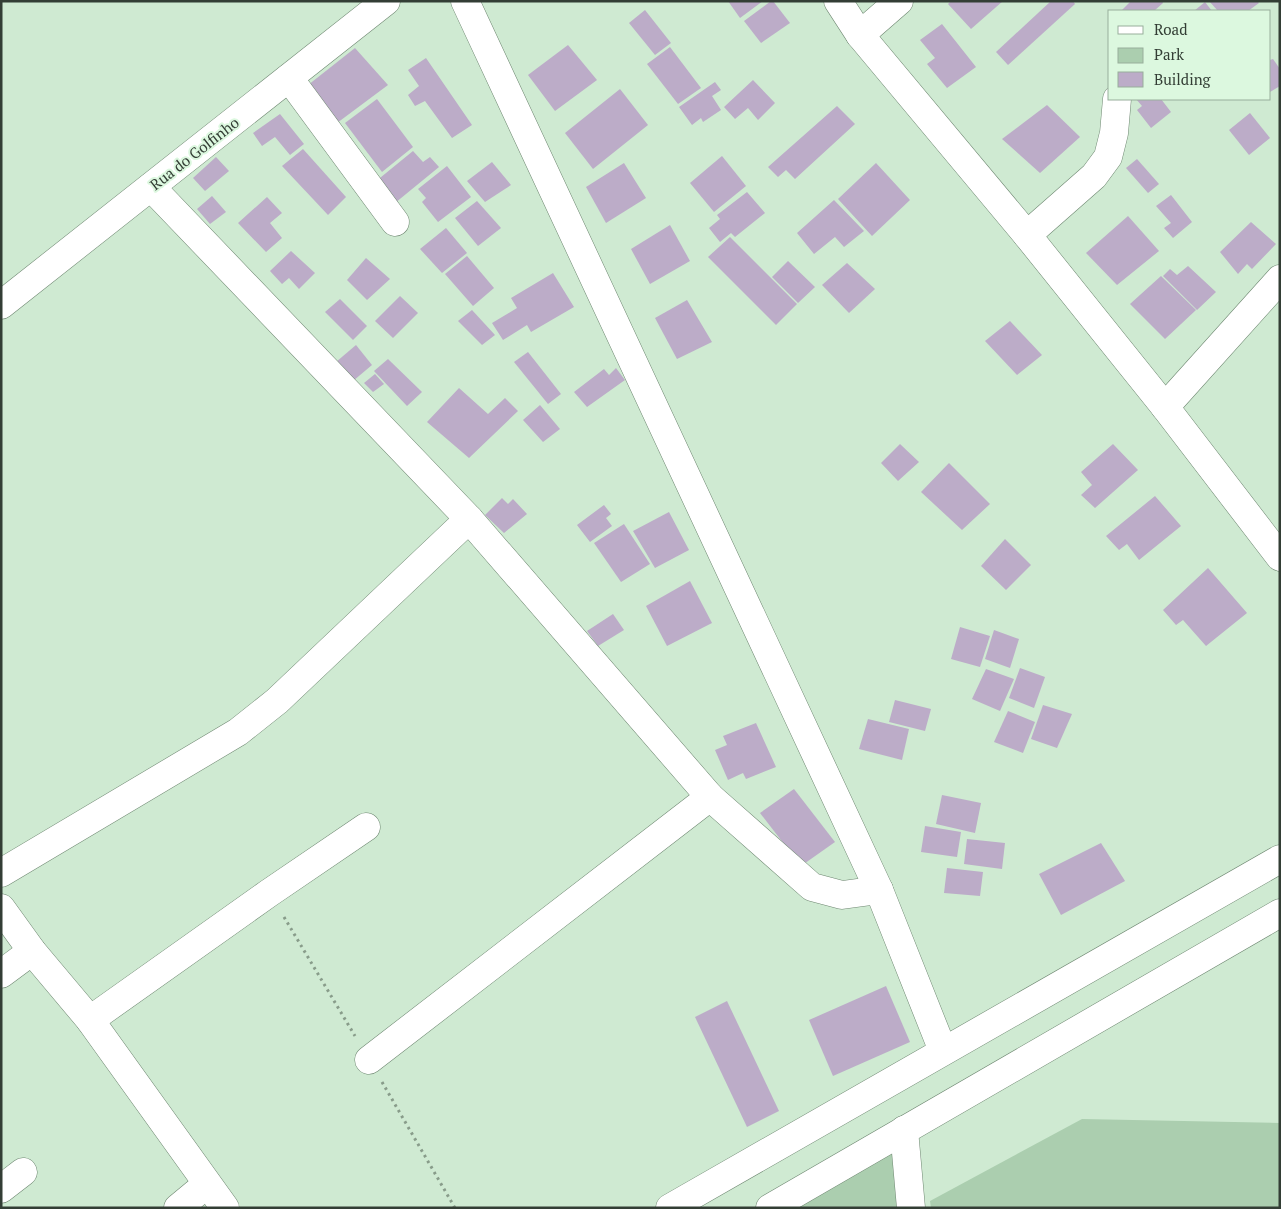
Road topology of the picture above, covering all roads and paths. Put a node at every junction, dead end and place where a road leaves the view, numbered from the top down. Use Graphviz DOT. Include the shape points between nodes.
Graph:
graph roads {
  1 [pos="386,1"];
  2 [pos="465,1"];
  3 [pos="838,1"];
  4 [pos="899,1"];
  5 [pos="860,35"];
  6 [pos="289,78"];
  7 [pos="1117,100"];
  8 [pos="150,186"];
  9 [pos="395,222"];
  10 [pos="1028,235"];
  11 [pos="1280,279"];
  12 [pos="1,304"];
  13 [pos="1165,407"];
  14 [pos="469,519"];
  15 [pos="1280,557"];
  16 [pos="710,797"];
  17 [pos="366,827"];
  18 [pos="1280,859"];
  19 [pos="1,873"];
  20 [pos="879,890"];
  21 [pos="1,908"];
  22 [pos="1280,913"];
  23 [pos="32,951"];
  24 [pos="1,974"];
  25 [pos="90,1020"];
  26 [pos="943,1051"];
  27 [pos="369,1060"];
  28 [pos="904,1130"];
  29 [pos="23,1172"];
  30 [pos="207,1184"];
  31 [pos="1,1189"];
  32 [pos="178,1208"];
  33 [pos="225,1208"];
  34 [pos="670,1208"];
  35 [pos="770,1208"];
  36 [pos="911,1208"];
  1 -- 6 [label="street, Rua do Golfinho"];
  2 -- 20 [label="street"];
  3 -- 5 [label="street"];
  4 -- 5 [label="street"];
  5 -- 10 [label="street"];
  6 -- 8 [label="street, Rua do Golfinho"];
  6 -- 9 [label="street"];
  7 -- 10 [label="street" via="1108,156 1094,176"];
  8 -- 12 [label="street, Rua do Golfinho"];
  8 -- 14 [label="street"];
  10 -- 13 [label="street"];
  11 -- 13 [label="street"];
  13 -- 15 [label="street"];
  14 -- 16 [label="street"];
  14 -- 19 [label="street" via="277,700 238,732"];
  16 -- 20 [label="street" via="812,887 842,895"];
  16 -- 27 [label="street"];
  17 -- 25 [label="street"];
  18 -- 26 [label="street"];
  20 -- 26 [label="street"];
  21 -- 23 [label="street"];
  22 -- 28 [label="street"];
  23 -- 24 [label="street"];
  23 -- 25 [label="street"];
  25 -- 30 [label="street"];
  26 -- 34 [label="street"];
  28 -- 35 [label="street"];
  28 -- 36 [label="street"];
  29 -- 31 [label="street"];
  30 -- 32 [label="street"];
  30 -- 33 [label="street"];
}
